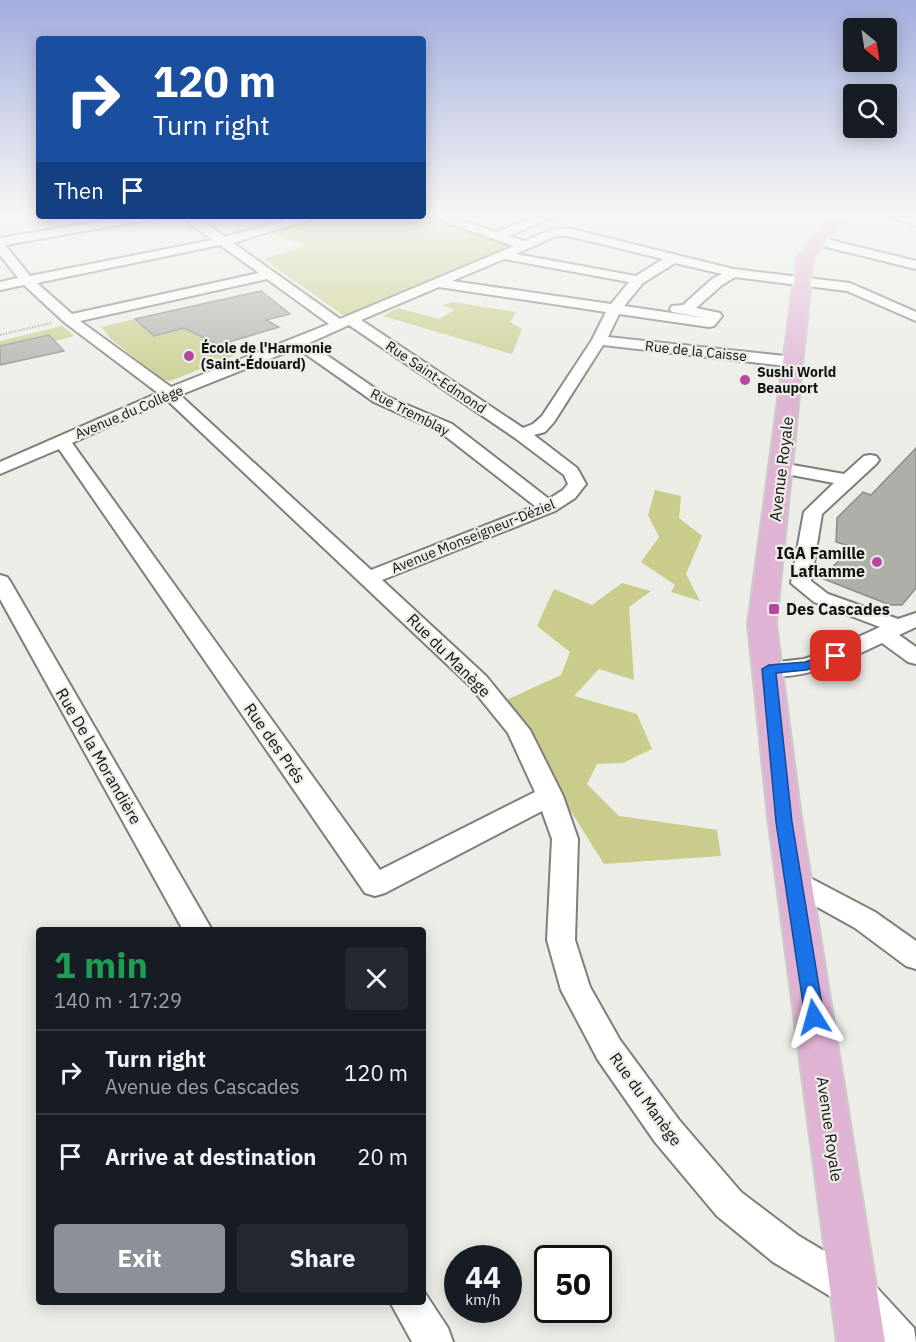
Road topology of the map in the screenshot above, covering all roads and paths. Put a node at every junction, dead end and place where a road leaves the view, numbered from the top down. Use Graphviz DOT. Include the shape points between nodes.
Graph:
graph roads {
  1 [pos="24,278"];
  2 [pos="43,278"];
  3 [pos="253,278"];
  4 [pos="275,278"];
  5 [pos="450,278"];
  6 [pos="625,278"];
  7 [pos="642,278"];
  8 [pos="725,278"];
  9 [pos="747,278"];
  10 [pos="802,278"];
  11 [pos="638,280"];
  12 [pos="27,281"];
  13 [pos="802,281"];
  14 [pos="438,283"];
  15 [pos="0,286"];
  16 [pos="619,304"];
  17 [pos="686,310"];
  18 [pos="916,317"];
  19 [pos="69,319"];
  20 [pos="345,322"];
  21 [pos="0,334"];
  22 [pos="599,340"];
  23 [pos="298,342"];
  24 [pos="794,362"];
  25 [pos="168,394"];
  26 [pos="521,434"];
  27 [pos="62,441"];
  28 [pos="870,460"];
  29 [pos="0,468"];
  30 [pos="781,468"];
  31 [pos="848,480"];
  32 [pos="548,507"];
  33 [pos="768,577"];
  34 [pos="371,578"];
  35 [pos="0,581"];
  36 [pos="801,583"];
  37 [pos="900,627"];
  38 [pos="916,657"];
  39 [pos="769,669"];
  40 [pos="550,796"];
  41 [pos="795,881"];
  42 [pos="196,927"];
  43 [pos="916,957"];
  44 [pos="853,1289"];
  45 [pos="411,1305"];
  46 [pos="434,1342"];
  47 [pos="861,1342"];
  48 [pos="900,1342"];
  1 -- 12 [label="street, Rue du Manège"];
  2 -- 12 [label="street"];
  3 -- 19 [label="street"];
  4 -- 20 [label="street, Rue Saint-Edmond"];
  5 -- 14 [label="street, Avenue du Collège"];
  6 -- 11 [label="street"];
  7 -- 11 [label="street"];
  8 -- 17 [label="street"];
  9 -- 13 [label="street" via="766,284"];
  10 -- 13 [label="main road, Avenue Royale"];
  11 -- 16 [label="street"];
  12 -- 15 [label="street"];
  12 -- 19 [label="street, Rue du Manège"];
  13 -- 18 [label="street" via="850,287"];
  13 -- 24 [label="main road, Avenue Royale"];
  14 -- 16 [label="street"];
  14 -- 20 [label="street, Avenue du Collège"];
  16 -- 17 [label="street"];
  16 -- 17 [label="street" via="709,323 716,316"];
  16 -- 22 [label="street"];
  19 -- 21 [label="path"];
  19 -- 25 [label="street, Rue du Manège"];
  20 -- 23 [label="street, Avenue du Collège"];
  20 -- 26 [label="street, Rue Saint-Edmond"];
  22 -- 24 [label="street, Rue de la Caisse"];
  22 -- 26 [label="street" via="548,419 539,428"];
  23 -- 25 [label="street, Avenue du Collège"];
  23 -- 32 [label="street, Rue Tremblay" via="380,399 446,428"];
  24 -- 30 [label="main road, Avenue Royale"];
  25 -- 27 [label="street, Avenue du Collège"];
  25 -- 34 [label="street, Rue du Manège"];
  26 -- 32 [label="street, Avenue Monseigneur-Déziel" via="571,472 577,484 570,494"];
  27 -- 29 [label="street, Avenue du Collège"];
  27 -- 40 [label="street, Rue des Prés" via="375,885"];
  28 -- 31 [label="street"];
  30 -- 31 [label="street"];
  30 -- 33 [label="main road, Avenue Royale"];
  31 -- 36 [label="street" via="813,512"];
  32 -- 34 [label="street, Avenue Monseigneur-Déziel"];
  33 -- 36 [label="street"];
  33 -- 39 [label="main road, Avenue Royale" via="762,624"];
  34 -- 40 [label="street, Rue du Manège" via="478,681 518,730"];
  35 -- 42 [label="street, Rue De la Morandière"];
  36 -- 37 [label="street" via="821,598"];
  37 -- 38 [label="street"];
  37 -- 39 [label="street" via="806,666"];
  39 -- 41 [label="main road, Avenue Royale" via="784,822"];
  40 -- 44 [label="street, Rue du Manège" via="565,839 561,940 576,990 609,1050 666,1131 729,1204 786,1250"];
  41 -- 43 [label="street" via="865,920"];
  41 -- 44 [label="main road, Avenue Royale"];
  44 -- 47 [label="main road, Avenue Royale"];
  44 -- 48 [label="street, Rue du Manège"];
  45 -- 46 [label="street"];
}
